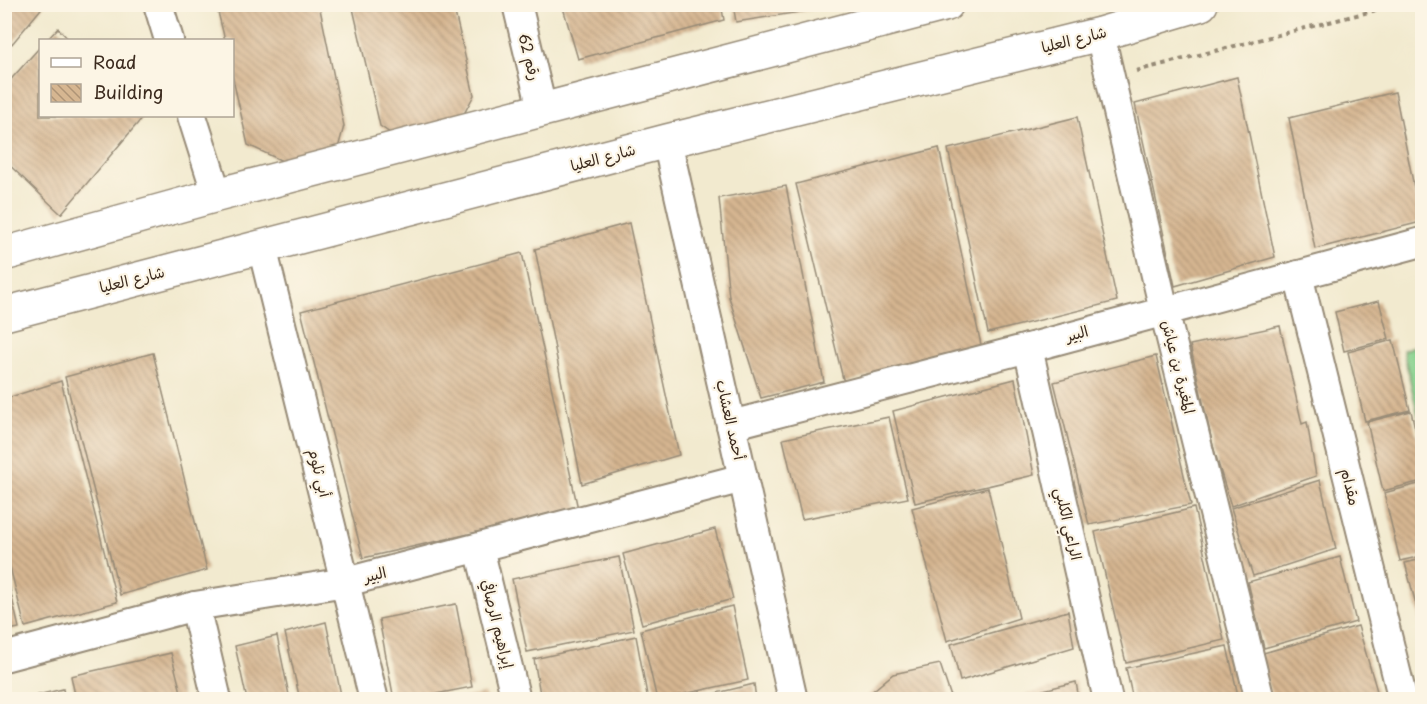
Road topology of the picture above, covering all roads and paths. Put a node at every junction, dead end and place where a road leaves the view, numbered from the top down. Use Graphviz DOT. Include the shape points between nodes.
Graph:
graph roads {
  1 [pos="158,4"];
  2 [pos="517,4"];
  3 [pos="947,4"];
  4 [pos="1201,4"];
  5 [pos="1400,4"];
  6 [pos="1100,34"];
  7 [pos="169,39"];
  8 [pos="1110,77"];
  9 [pos="542,109"];
  10 [pos="192,117"];
  11 [pos="667,141"];
  12 [pos="217,195"];
  13 [pos="1422,242"];
  14 [pos="262,247"];
  15 [pos="6,254"];
  16 [pos="1298,275"];
  17 [pos="1164,310"];
  18 [pos="9,312"];
  19 [pos="1029,348"];
  20 [pos="731,425"];
  21 [pos="743,478"];
  22 [pos="479,548"];
  23 [pos="346,582"];
  24 [pos="195,606"];
  25 [pos="4,657"];
  26 [pos="217,699"];
  27 [pos="374,699"];
  28 [pos="516,699"];
  29 [pos="793,699"];
  30 [pos="1108,699"];
  31 [pos="1260,699"];
  32 [pos="1403,699"];
  1 -- 7 [label="street"];
  2 -- 9 [label="street, رقم 62"];
  3 -- 9 [label="main road"];
  4 -- 6 [label="main road, شارع العليا"];
  5 -- 8 [label="path"];
  6 -- 8 [label="street, المغيرة بن عياش"];
  6 -- 11 [label="main road, شارع العليا"];
  8 -- 17 [label="street, المغيرة بن عياش"];
  9 -- 12 [label="main road"];
  10 -- 12 [label="street"];
  11 -- 14 [label="main road, شارع العليا"];
  11 -- 20 [label="street, أحمد العشاب"];
  12 -- 15 [label="main road"];
  13 -- 16 [label="street, البير"];
  14 -- 18 [label="main road, شارع العليا"];
  14 -- 23 [label="street, أبي ثلوم"];
  16 -- 17 [label="street, البير"];
  16 -- 32 [label="street, مقدام"];
  17 -- 19 [label="street, البير"];
  17 -- 31 [label="street, المغيرة بن عياش"];
  19 -- 20 [label="street, البير"];
  19 -- 30 [label="street, الراعي الكلبي"];
  20 -- 21 [label="street, أحمد العشاب"];
  21 -- 22 [label="street, البير"];
  21 -- 29 [label="street, أحمد العشاب"];
  22 -- 23 [label="street, البير"];
  22 -- 28 [label="street, إبراهيم الرصافي"];
  23 -- 24 [label="street, البير"];
  23 -- 27 [label="street, أبي ثلوم"];
  24 -- 25 [label="street, البير"];
  24 -- 26 [label="street"];
}
